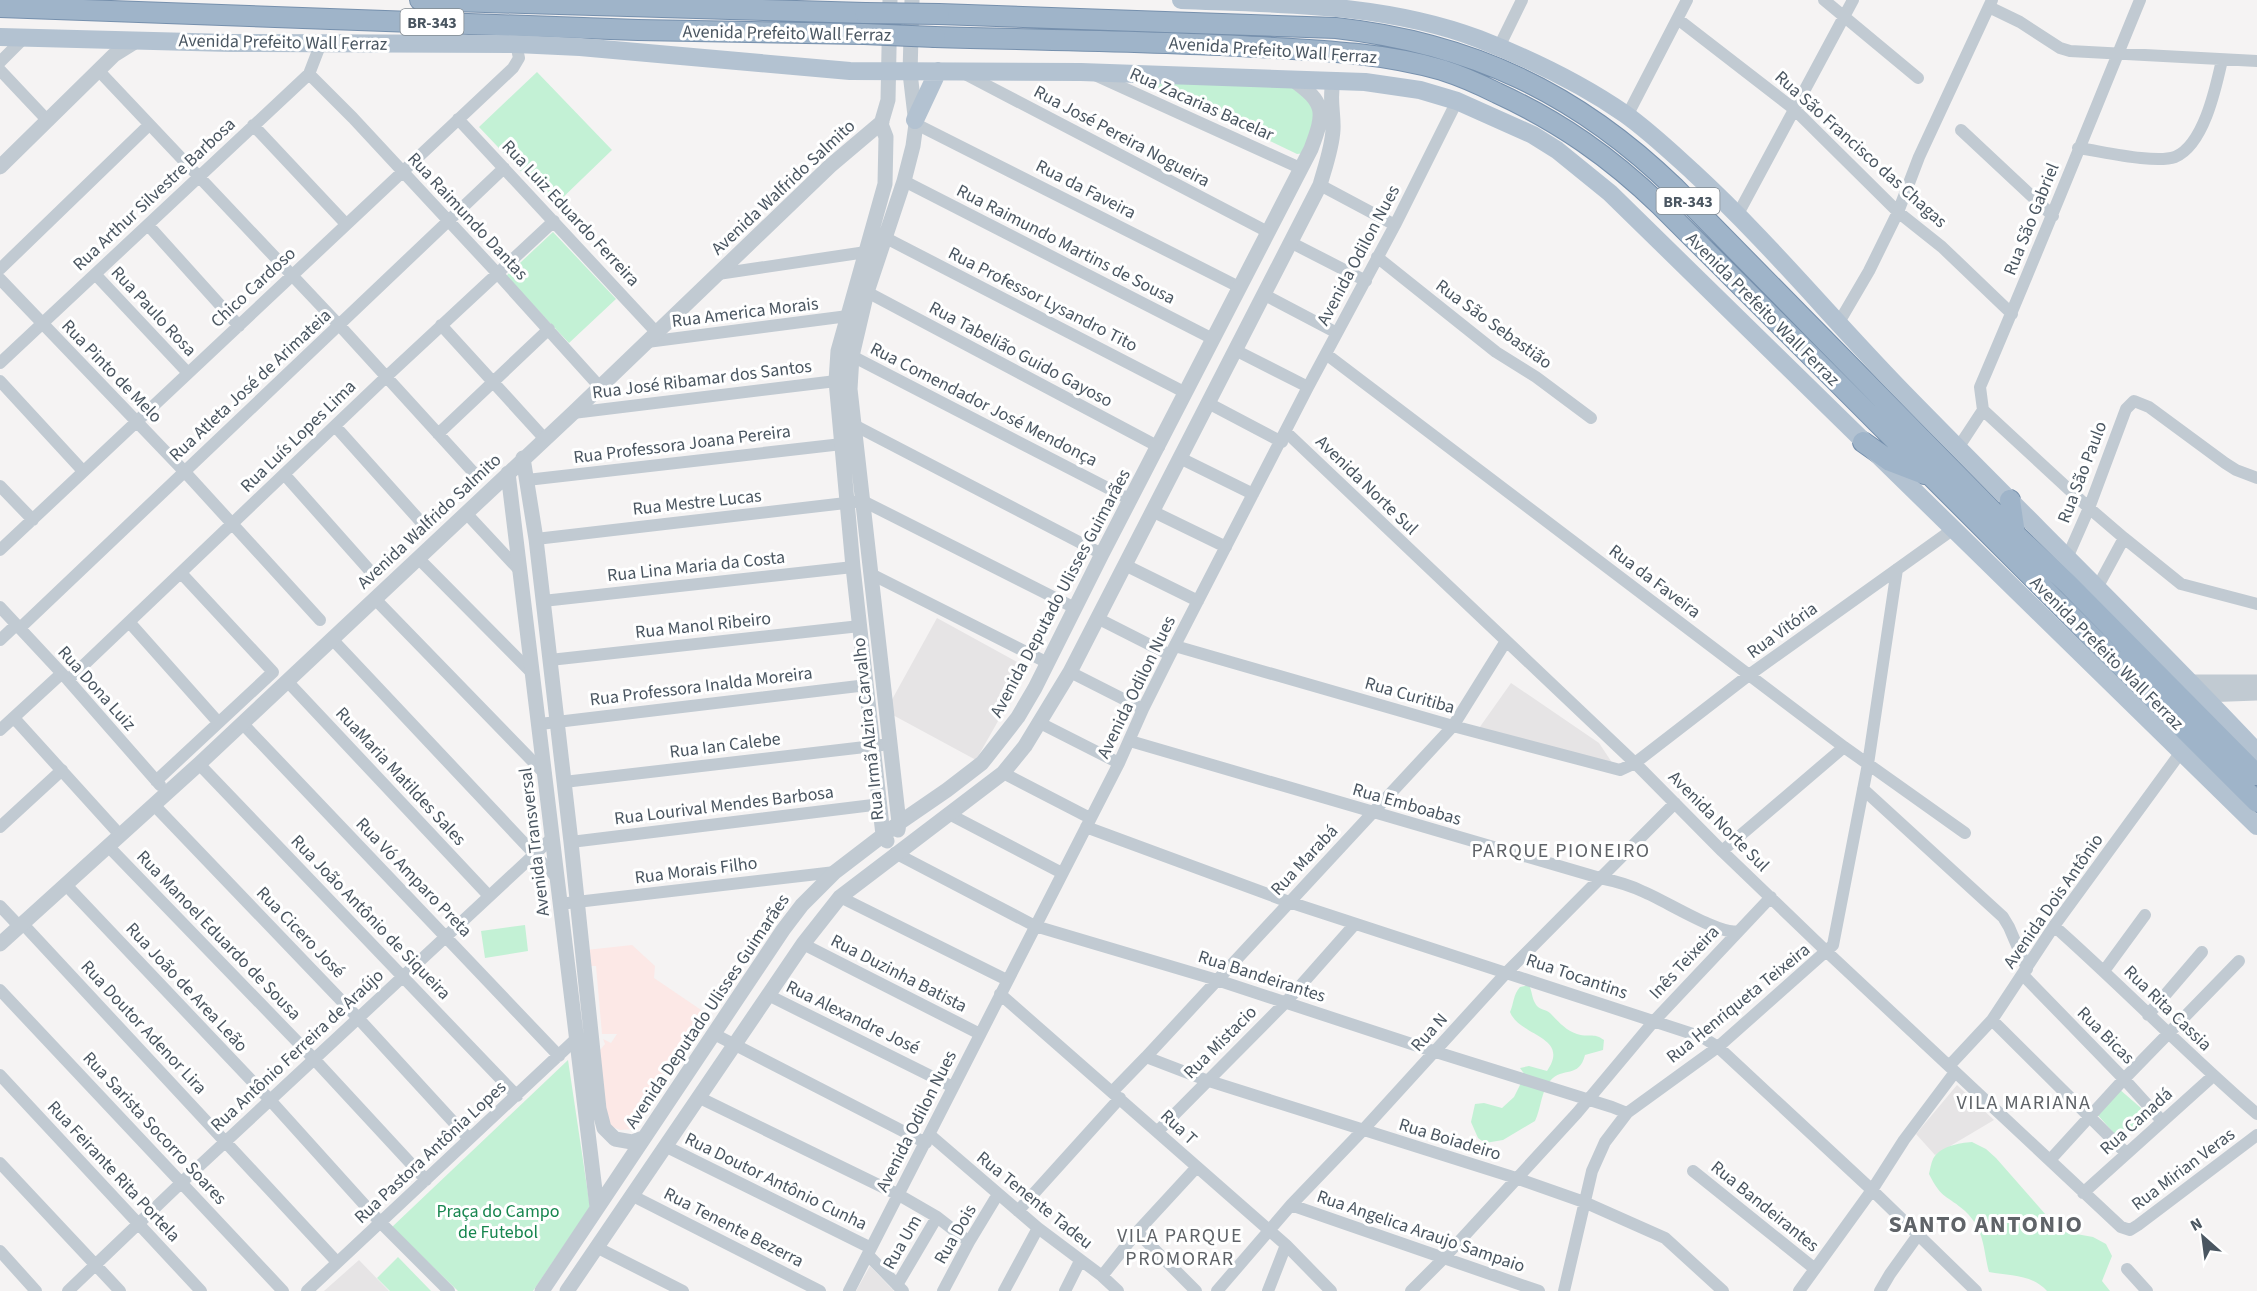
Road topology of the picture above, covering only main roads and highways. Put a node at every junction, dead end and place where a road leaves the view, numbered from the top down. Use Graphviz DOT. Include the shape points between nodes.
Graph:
graph roads {
  1 [pos="420,0"];
  2 [pos="1181,0"];
  3 [pos="549,2"];
  4 [pos="0,7"];
  5 [pos="0,37"];
  6 [pos="938,71"];
  7 [pos="914,124"];
  8 [pos="1863,442"];
  9 [pos="1930,476"];
  10 [pos="2010,500"];
  11 [pos="2015,534"];
  12 [pos="2257,752"];
  13 [pos="2257,775"];
  14 [pos="2257,802"];
  15 [pos="2257,826"];
  1 -- 3 [label="highway, Avenida Prefeito Wall Ferraz / BR-343"];
  2 -- 10 [label="main road" via="1338,7 1444,27 1499,47 1592,92 1656,139 1738,214 1838,324"];
  3 -- 11 [label="highway, Avenida Prefeito Wall Ferraz / BR-343, bridge" via="1336,28 1454,51 1537,87 1583,113 1647,160"];
  4 -- 9 [label="highway, Avenida Prefeito Wall Ferraz / BR-343, bridge" via="1175,43 1335,51 1406,61 1475,82 1526,106 1572,133 1630,176"];
  5 -- 6 [label="main road, Avenida Prefeito Wall Ferraz" via="114,47 138,40 516,44 888,73"];
  6 -- 7 [label="main road"];
  6 -- 8 [label="main road, Avenida Prefeito Wall Ferraz" via="1337,80 1410,88 1457,101 1533,135 1576,164"];
  8 -- 9 [label="highway" via="1890,461"];
  8 -- 15 [label="main road, Avenida Prefeito Wall Ferraz"];
  9 -- 14 [label="highway, Avenida Prefeito Wall Ferraz / BR-343"];
  10 -- 11 [label="highway"];
  10 -- 12 [label="main road"];
  11 -- 13 [label="highway, Avenida Prefeito Wall Ferraz / BR-343"];
}
